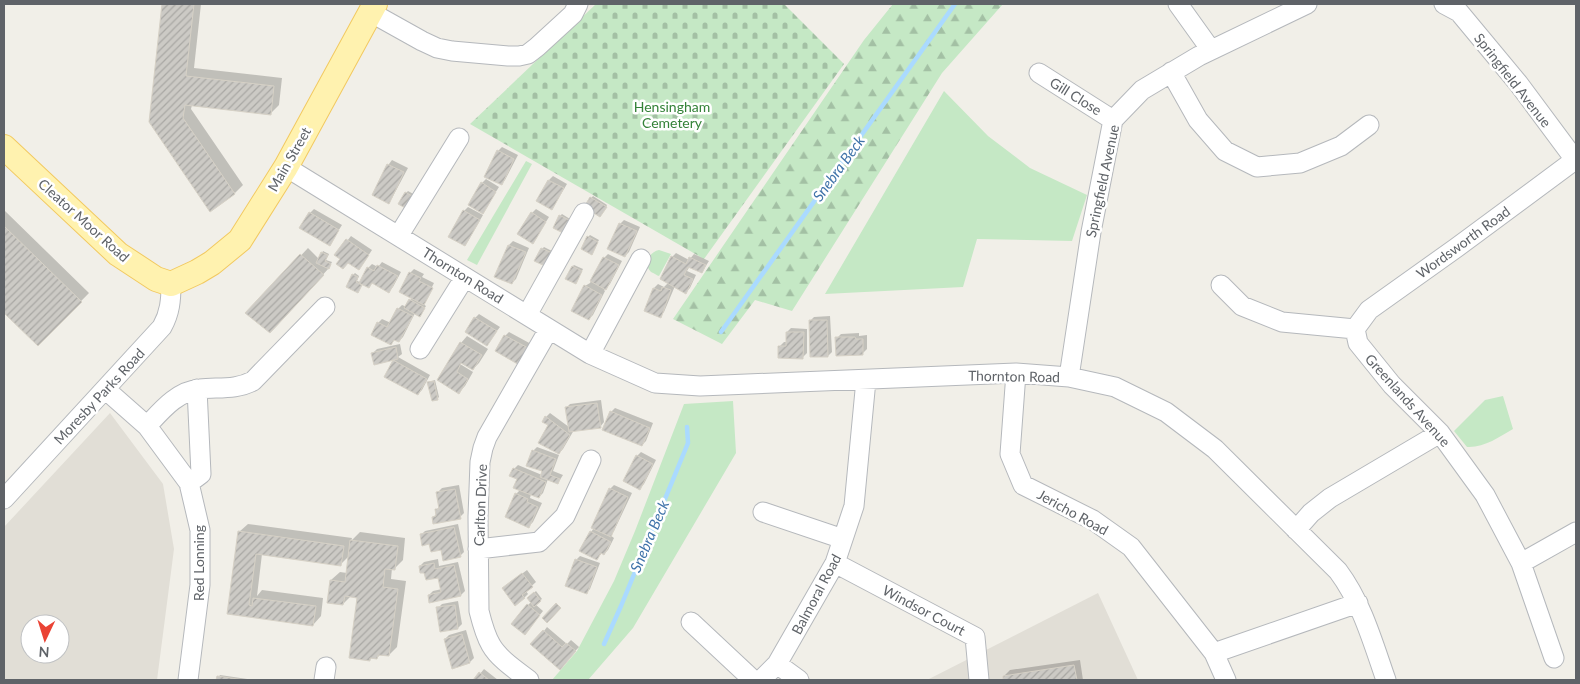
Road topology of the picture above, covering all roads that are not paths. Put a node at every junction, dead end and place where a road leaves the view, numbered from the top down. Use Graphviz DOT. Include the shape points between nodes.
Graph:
graph roads {
  1 [pos="578,4"];
  2 [pos="1178,4"];
  3 [pos="1307,4"];
  4 [pos="1444,4"];
  5 [pos="372,8"];
  6 [pos="1211,50"];
  7 [pos="1171,72"];
  8 [pos="1039,73"];
  9 [pos="1113,120"];
  10 [pos="1369,125"];
  11 [pos="460,139"];
  12 [pos="4,147"];
  13 [pos="1576,160"];
  14 [pos="286,167"];
  15 [pos="584,213"];
  16 [pos="399,235"];
  17 [pos="641,269"];
  18 [pos="465,277"];
  19 [pos="171,284"];
  20 [pos="1221,285"];
  21 [pos="325,307"];
  22 [pos="527,314"];
  23 [pos="550,328"];
  24 [pos="1355,329"];
  25 [pos="420,349"];
  26 [pos="590,354"];
  27 [pos="1016,373"];
  28 [pos="1069,377"];
  29 [pos="866,380"];
  30 [pos="105,389"];
  31 [pos="197,389"];
  32 [pos="147,426"];
  33 [pos="1440,433"];
  34 [pos="591,460"];
  35 [pos="189,483"];
  36 [pos="4,498"];
  37 [pos="763,512"];
  38 [pos="1296,530"];
  39 [pos="1576,532"];
  40 [pos="843,539"];
  41 [pos="478,550"];
  42 [pos="835,562"];
  43 [pos="1521,563"];
  44 [pos="1358,603"];
  45 [pos="692,622"];
  46 [pos="1214,652"];
  47 [pos="1554,658"];
  48 [pos="777,664"];
  49 [pos="188,680"];
  50 [pos="529,680"];
  51 [pos="753,680"];
  52 [pos="761,680"];
  53 [pos="799,680"];
  54 [pos="979,680"];
  55 [pos="1226,680"];
  56 [pos="1386,680"];
  1 -- 5 [label="street" via="573,14 537,47 519,56 437,48"];
  2 -- 6 [label="street"];
  3 -- 6 [label="street, Springfield Avenue"];
  4 -- 13 [label="street, Springfield Avenue" via="1459,12"];
  5 -- 14 [label="main road, Main Street"];
  6 -- 7 [label="street, Springfield Avenue"];
  7 -- 9 [label="street, Springfield Avenue" via="1142,90"];
  7 -- 10 [label="street" via="1198,120 1225,151 1257,167 1300,163 1341,146"];
  8 -- 9 [label="street, Gill Close"];
  9 -- 28 [label="street, Springfield Avenue" via="1091,232"];
  11 -- 16 [label="street"];
  12 -- 19 [label="main road, Cleator Moor Road" via="118,254 156,279"];
  13 -- 24 [label="street, Wordsworth Road" via="1368,310"];
  14 -- 16 [label="street, Thornton Road"];
  14 -- 19 [label="main road, Main Street" via="237,244 212,263"];
  15 -- 22 [label="street"];
  16 -- 18 [label="street, Thornton Road"];
  17 -- 26 [label="street"];
  18 -- 22 [label="street, Thornton Road"];
  18 -- 25 [label="street"];
  19 -- 30 [label="street, Moresby Parks Road" via="171,302 162,328"];
  20 -- 24 [label="street" via="1242,306 1282,322"];
  21 -- 31 [label="street" via="253,381 243,386"];
  22 -- 23 [label="street, Thornton Road"];
  23 -- 26 [label="street, Thornton Road"];
  23 -- 41 [label="street, Carlton Drive" via="483,448"];
  24 -- 33 [label="street, Greenlands Avenue" via="1358,344 1392,385"];
  26 -- 29 [label="street, Thornton Road" via="655,383 700,386"];
  27 -- 28 [label="street, Thornton Road"];
  27 -- 29 [label="street, Thornton Road"];
  27 -- 46 [label="street, Jericho Road" via="1010,454 1023,485 1093,520 1131,547"];
  28 -- 38 [label="street, Thornton Road" via="1115,387 1166,412 1215,449"];
  29 -- 40 [label="street, Balmoral Road" via="854,506"];
  30 -- 32 [label="street, Red Lonning"];
  30 -- 36 [label="street, Moresby Parks Road"];
  31 -- 32 [label="street" via="169,403"];
  31 -- 35 [label="street" via="201,474"];
  32 -- 35 [label="street, Red Lonning"];
  33 -- 38 [label="street" via="1330,498"];
  33 -- 43 [label="street, Greenlands Avenue" via="1485,495"];
  34 -- 41 [label="street" via="565,516 539,542"];
  35 -- 49 [label="street, Red Lonning" via="200,530 200,585"];
  37 -- 40 [label="street"];
  38 -- 44 [label="street, Thornton Road" via="1338,571"];
  39 -- 43 [label="street"];
  40 -- 42 [label="street, Balmoral Road"];
  41 -- 50 [label="street, Carlton Drive" via="479,611 486,636 492,648"];
  42 -- 48 [label="street, Balmoral Road"];
  42 -- 54 [label="street, Windsor Court" via="975,638"];
  43 -- 47 [label="street, Greenlands Avenue"];
  44 -- 46 [label="street"];
  44 -- 56 [label="street, Thornton Road"];
  45 -- 51 [label="street"];
  46 -- 55 [label="street, Jericho Road"];
  48 -- 52 [label="street, Balmoral Road"];
  48 -- 53 [label="street"];
}
